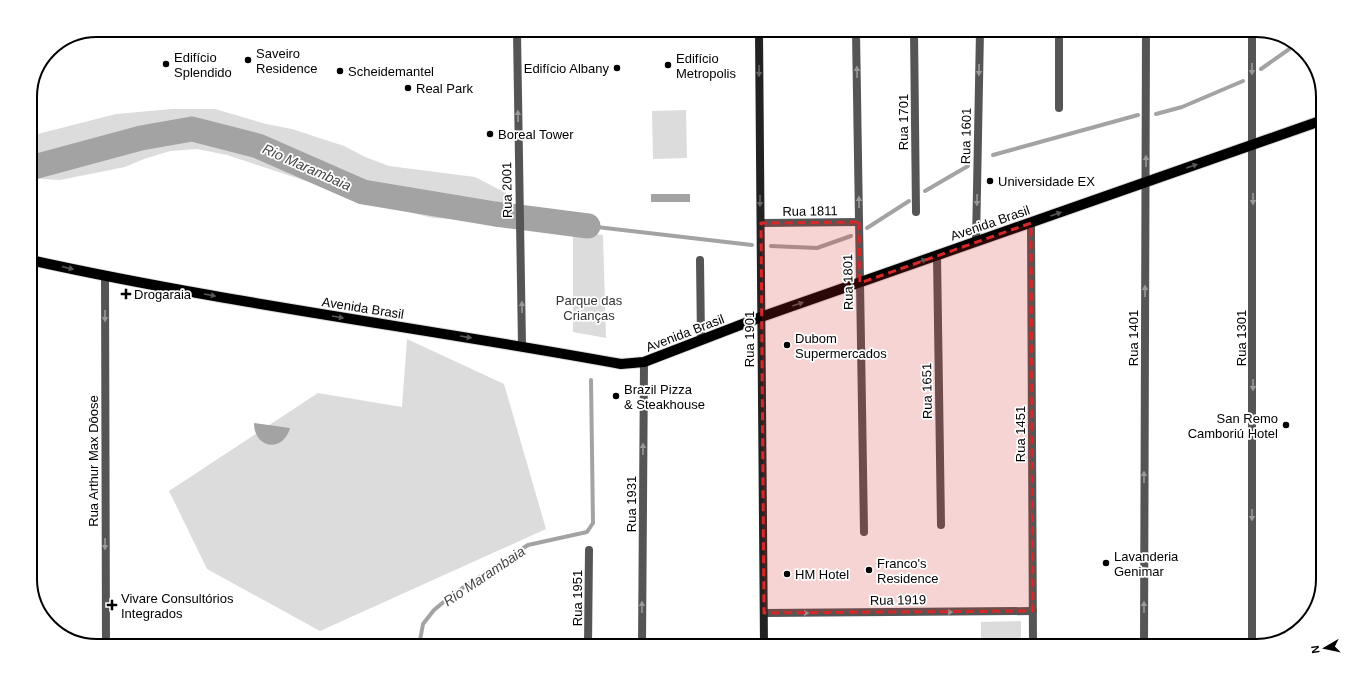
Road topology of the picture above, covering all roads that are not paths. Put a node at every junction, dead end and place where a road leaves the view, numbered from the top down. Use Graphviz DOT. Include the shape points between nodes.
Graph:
graph roads {
  1 [pos="517,37"];
  2 [pos="759,37"];
  3 [pos="856,37"];
  4 [pos="914,37"];
  5 [pos="980,37"];
  6 [pos="1059,37"];
  7 [pos="1146,37"];
  8 [pos="1252,37"];
  9 [pos="1059,108"];
  10 [pos="1316,122"];
  11 [pos="1253,145"];
  12 [pos="1146,182"];
  13 [pos="916,212"];
  14 [pos="859,222"];
  15 [pos="1031,222"];
  16 [pos="760,223"];
  17 [pos="976,242"];
  18 [pos="937,256"];
  19 [pos="700,260"];
  20 [pos="37,262"];
  21 [pos="105,277"];
  22 [pos="860,283"];
  23 [pos="761,317"];
  24 [pos="701,340"];
  25 [pos="522,346"];
  26 [pos="644,362"];
  27 [pos="941,525"];
  28 [pos="864,532"];
  29 [pos="589,550"];
  30 [pos="1032,611"];
  31 [pos="764,613"];
  32 [pos="106,639"];
  33 [pos="588,639"];
  34 [pos="642,639"];
  35 [pos="764,639"];
  36 [pos="1033,639"];
  37 [pos="1144,639"];
  38 [pos="1252,639"];
  25 -- 1 [label="street, Rua 2001, one-way"];
  2 -- 16 [label="street, Rua 1901, one-way"];
  14 -- 3 [label="street, Rua 1801, one-way"];
  4 -- 13 [label="street, Rua 1701"];
  5 -- 17 [label="street, Rua 1601, one-way"];
  6 -- 9 [label="street"];
  12 -- 7 [label="street, Rua 1401, one-way"];
  8 -- 11 [label="street, Rua 1301, one-way"];
  10 -- 11 [label="main road, Avenida Brasil"];
  12 -- 11 [label="main road, Avenida Brasil, one-way"];
  11 -- 38 [label="street, Rua 1301, one-way"];
  15 -- 12 [label="main road, Avenida Brasil, one-way"];
  37 -- 12 [label="street, Rua 1401, one-way"];
  14 -- 16 [label="street, Rua 1811"];
  14 -- 22 [label="street, Rua 1801"];
  15 -- 17 [label="main road, Avenida Brasil"];
  15 -- 30 [label="street, Rua 1451"];
  16 -- 23 [label="street, Rua 1901"];
  17 -- 18 [label="main road, Avenida Brasil"];
  22 -- 18 [label="main road, Avenida Brasil, one-way"];
  18 -- 27 [label="street, Rua 1651"];
  19 -- 24 [label="street"];
  20 -- 21 [label="main road, Avenida Brasil, one-way"];
  21 -- 25 [label="main road, Avenida Brasil, one-way"];
  21 -- 32 [label="street, Rua Arthur Max Dôose, one-way"];
  23 -- 22 [label="main road, Avenida Brasil, one-way"];
  22 -- 28 [label="street, Rua 1801"];
  23 -- 24 [label="main road, Avenida Brasil"];
  23 -- 31 [label="street, Rua 1901"];
  24 -- 26 [label="main road, Avenida Brasil"];
  25 -- 26 [label="main road, Avenida Brasil" via="621,364"];
  34 -- 26 [label="street, Rua 1931, one-way"];
  29 -- 33 [label="street, Rua 1951"];
  31 -- 30 [label="street, Rua 1919, one-way"];
  30 -- 36 [label="street, Rua 1451"];
  31 -- 35 [label="street, Rua 1901"];
}
